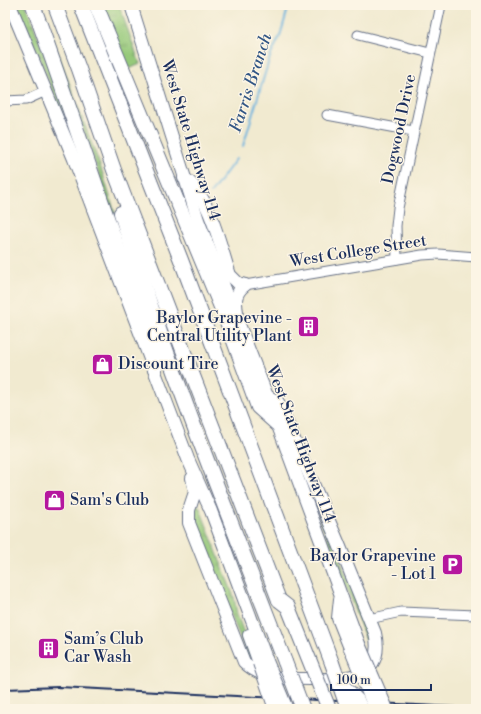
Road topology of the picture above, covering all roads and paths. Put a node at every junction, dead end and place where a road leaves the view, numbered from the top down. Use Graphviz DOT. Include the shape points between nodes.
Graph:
graph roads {
  1 [pos="10,5"];
  2 [pos="33,5"];
  3 [pos="54,5"];
  4 [pos="81,5"];
  5 [pos="96,5"];
  6 [pos="131,5"];
  7 [pos="441,5"];
  8 [pos="358,35"];
  9 [pos="430,53"];
  10 [pos="46,91"];
  11 [pos="5,101"];
  12 [pos="327,115"];
  13 [pos="413,131"];
  14 [pos="114,170"];
  15 [pos="184,178"];
  16 [pos="476,257"];
  17 [pos="397,259"];
  18 [pos="246,286"];
  19 [pos="239,327"];
  20 [pos="155,370"];
  21 [pos="267,396"];
  22 [pos="277,424"];
  23 [pos="194,469"];
  24 [pos="341,599"];
  25 [pos="279,600"];
  26 [pos="476,615"];
  27 [pos="369,619"];
  28 [pos="355,646"];
  29 [pos="263,662"];
  30 [pos="339,682"];
  31 [pos="275,709"];
  32 [pos="287,709"];
  33 [pos="303,709"];
  34 [pos="319,709"];
  35 [pos="329,709"];
  36 [pos="348,709"];
  37 [pos="361,709"];
  38 [pos="376,709"];
  39 [pos="387,709"];
  1 -- 10 [label="main road"];
  2 -- 20 [label="highway" via="115,244 156,353"];
  3 -- 14 [label="highway"];
  4 -- 30 [label="highway, bridge" via="184,267"];
  5 -- 22 [label="highway" via="226,319 258,407"];
  6 -- 15 [label="main road, West State Highway 114"];
  7 -- 9 [label="street, Dogwood Drive"];
  8 -- 9 [label="street"];
  9 -- 13 [label="street, Dogwood Drive"];
  10 -- 11 [label="street" via="26,100"];
  10 -- 20 [label="main road"];
  12 -- 13 [label="street"];
  13 -- 17 [label="street, Dogwood Drive" via="398,208"];
  14 -- 25 [label="highway"];
  14 -- 33 [label="highway, bridge" via="115,191 166,350"];
  15 -- 18 [label="main road" via="197,189 206,205 230,275 238,283"];
  15 -- 19 [label="main road, West State Highway 114"];
  16 -- 17 [label="street, West College Street" via="438,254"];
  17 -- 18 [label="street, West College Street"];
  18 -- 19 [label="main road" via="240,290 235,300"];
  19 -- 21 [label="main road, West State Highway 114"];
  20 -- 23 [label="main road"];
  21 -- 22 [label="main road, West State Highway 114"];
  21 -- 27 [label="main road" via="278,402"];
  22 -- 24 [label="main road, West State Highway 114"];
  23 -- 27 [label="main road" via="192,478 195,492 189,510 189,522 239,655 249,668 267,676 335,680 349,678 364,671 375,656 377,641"];
  23 -- 29 [label="main road" via="228,557"];
  24 -- 28 [label="highway" via="339,618"];
  25 -- 34 [label="highway"];
  25 -- 35 [label="highway, bridge" via="288,608"];
  26 -- 27 [label="street" via="401,612"];
  28 -- 38 [label="highway, bridge"];
  28 -- 39 [label="main road, bridge"];
  29 -- 31 [label="main road, bridge"];
  29 -- 32 [label="main road, bridge"];
  30 -- 36 [label="highway, bridge"];
  30 -- 37 [label="highway, bridge" via="357,700"];
}
